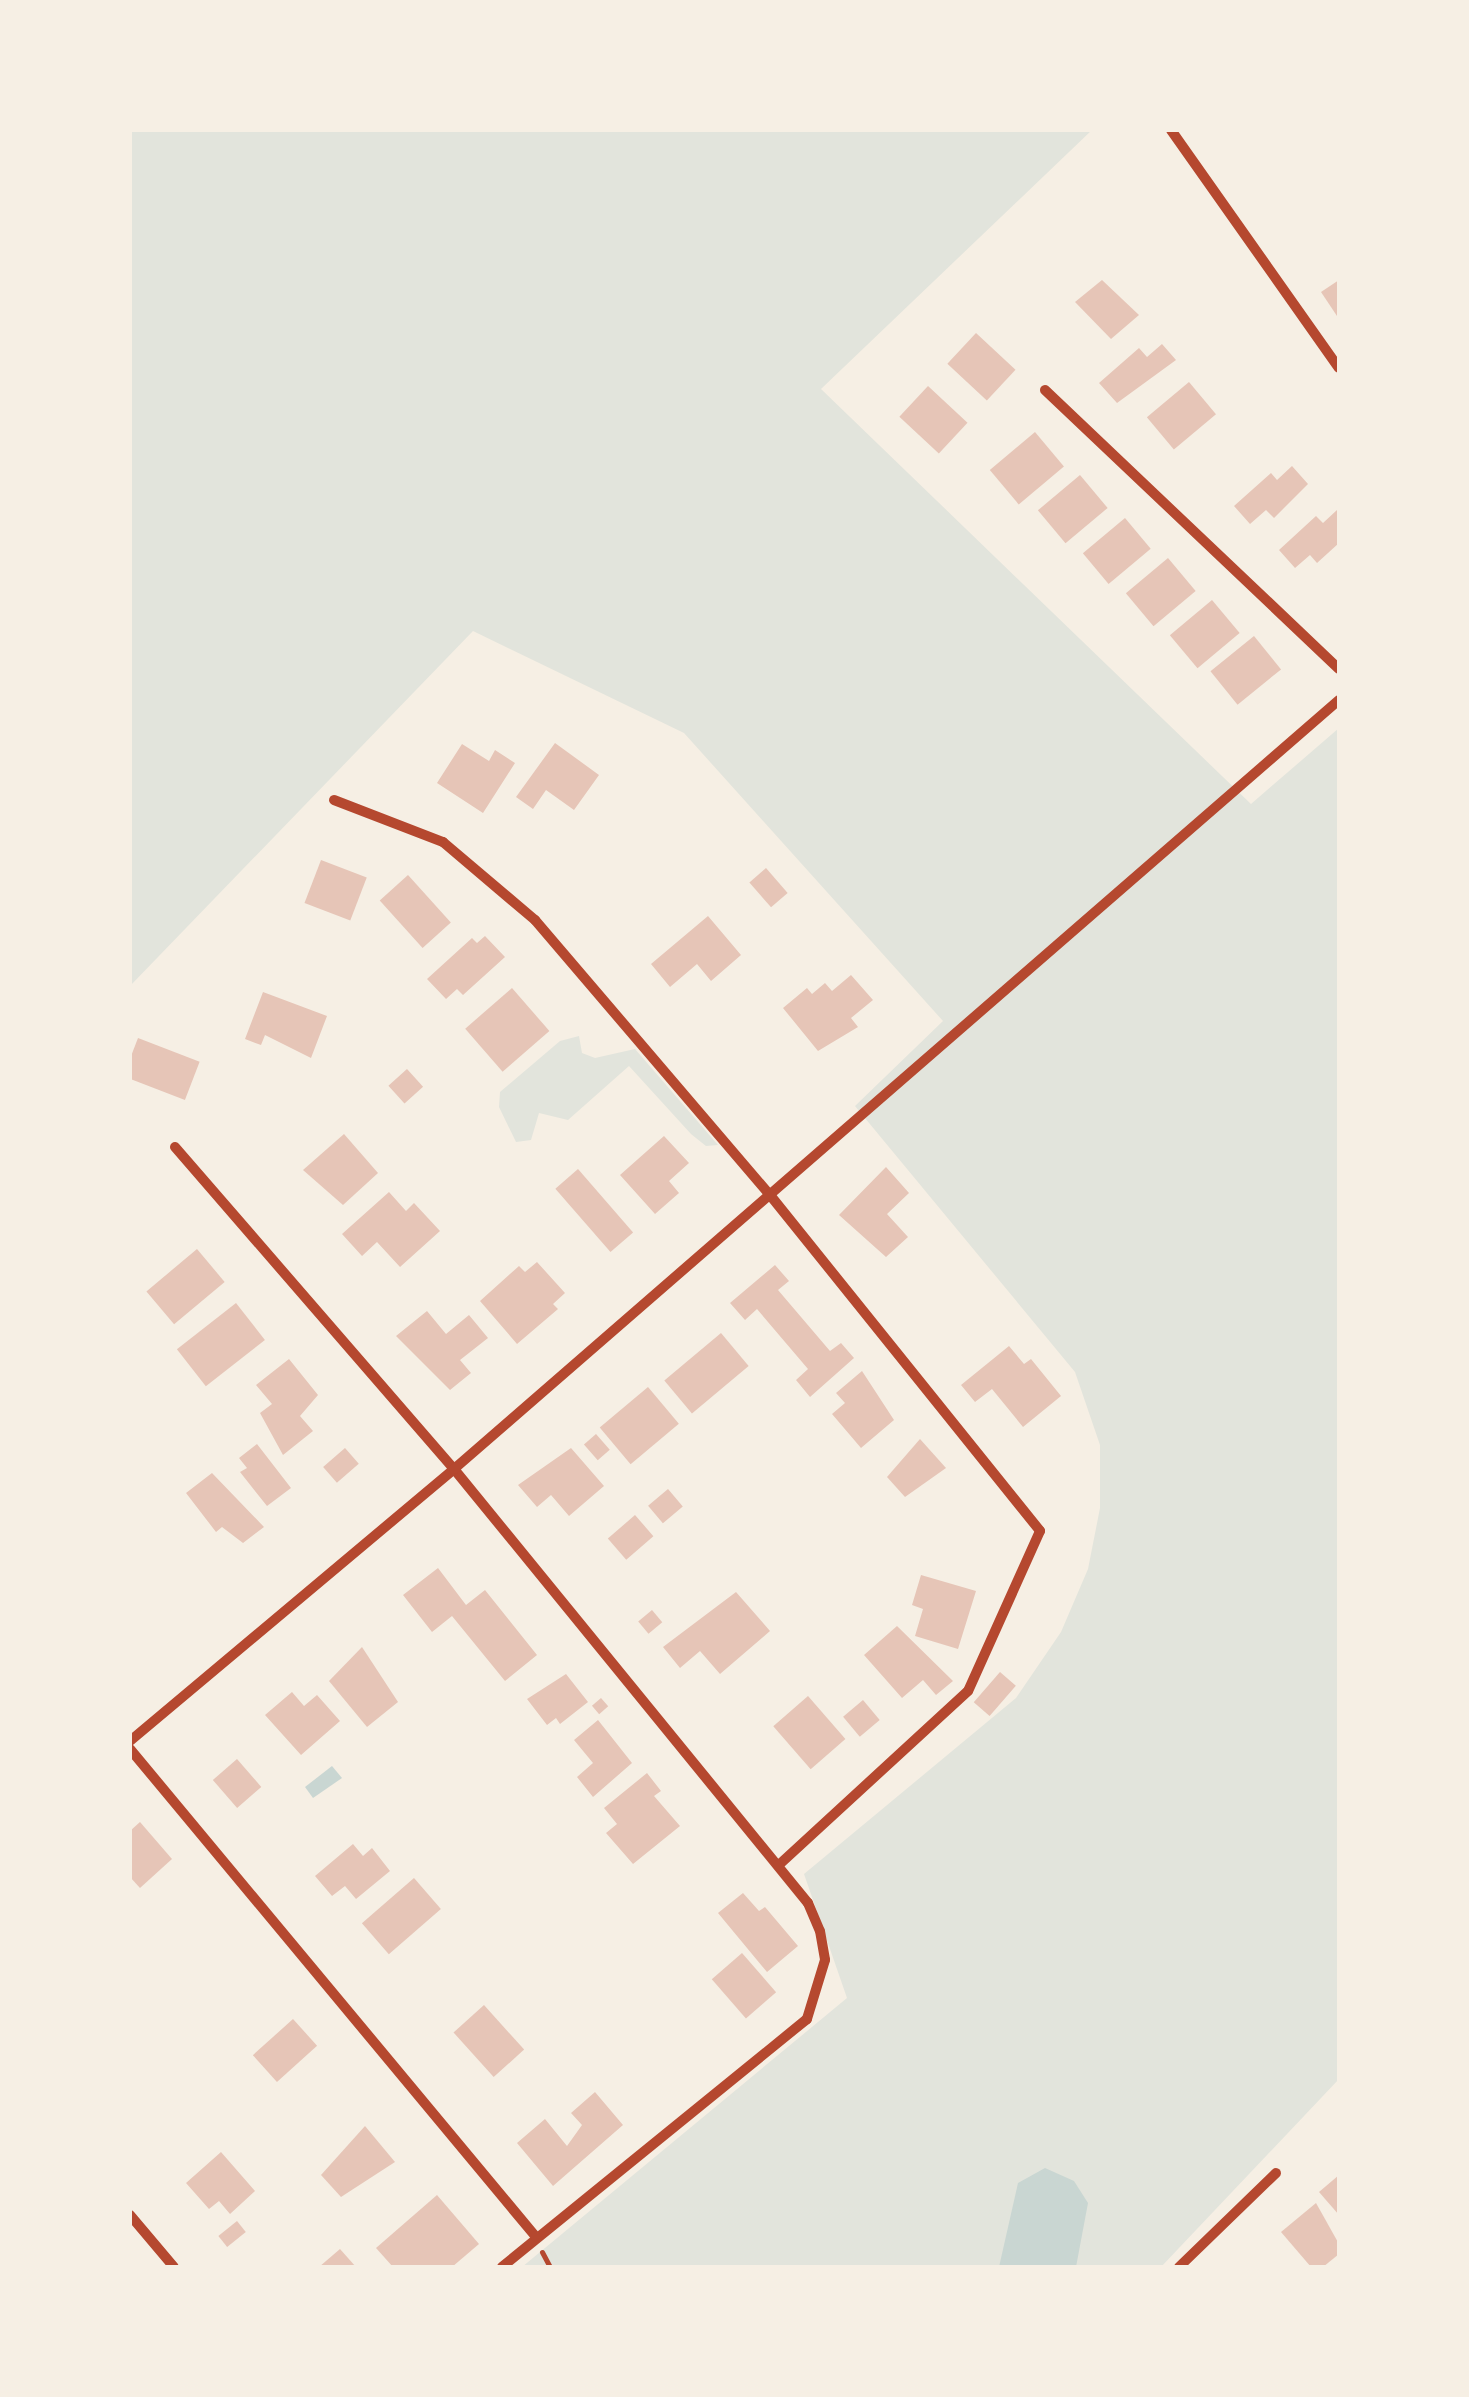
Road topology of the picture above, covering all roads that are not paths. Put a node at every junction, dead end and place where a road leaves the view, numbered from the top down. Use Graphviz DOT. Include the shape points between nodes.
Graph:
graph roads {
  1 [pos="1171,130"];
  2 [pos="1339,368"];
  3 [pos="1046,390"];
  4 [pos="1339,669"];
  5 [pos="1339,700"];
  6 [pos="334,800"];
  7 [pos="176,1146"];
  8 [pos="770,1195"];
  9 [pos="454,1469"];
  10 [pos="130,1741"];
  11 [pos="130,1749"];
  12 [pos="778,1866"];
  13 [pos="1276,2173"];
  14 [pos="130,2216"];
  15 [pos="536,2237"];
  16 [pos="174,2267"];
  17 [pos="502,2267"];
  18 [pos="1179,2267"];
  1 -- 2 [label="street"];
  3 -- 4 [label="street"];
  5 -- 8 [label="street"];
  6 -- 8 [label="street" via="392,818 479,869 535,920"];
  7 -- 9 [label="street"];
  8 -- 9 [label="street"];
  8 -- 12 [label="street" via="1040,1530 968,1690"];
  9 -- 10 [label="street"];
  9 -- 12 [label="street"];
  11 -- 15 [label="street"];
  12 -- 15 [label="street" via="820,1930 823,1973 807,2019"];
  13 -- 18 [label="street"];
  14 -- 16 [label="street"];
  15 -- 17 [label="street"];
}
